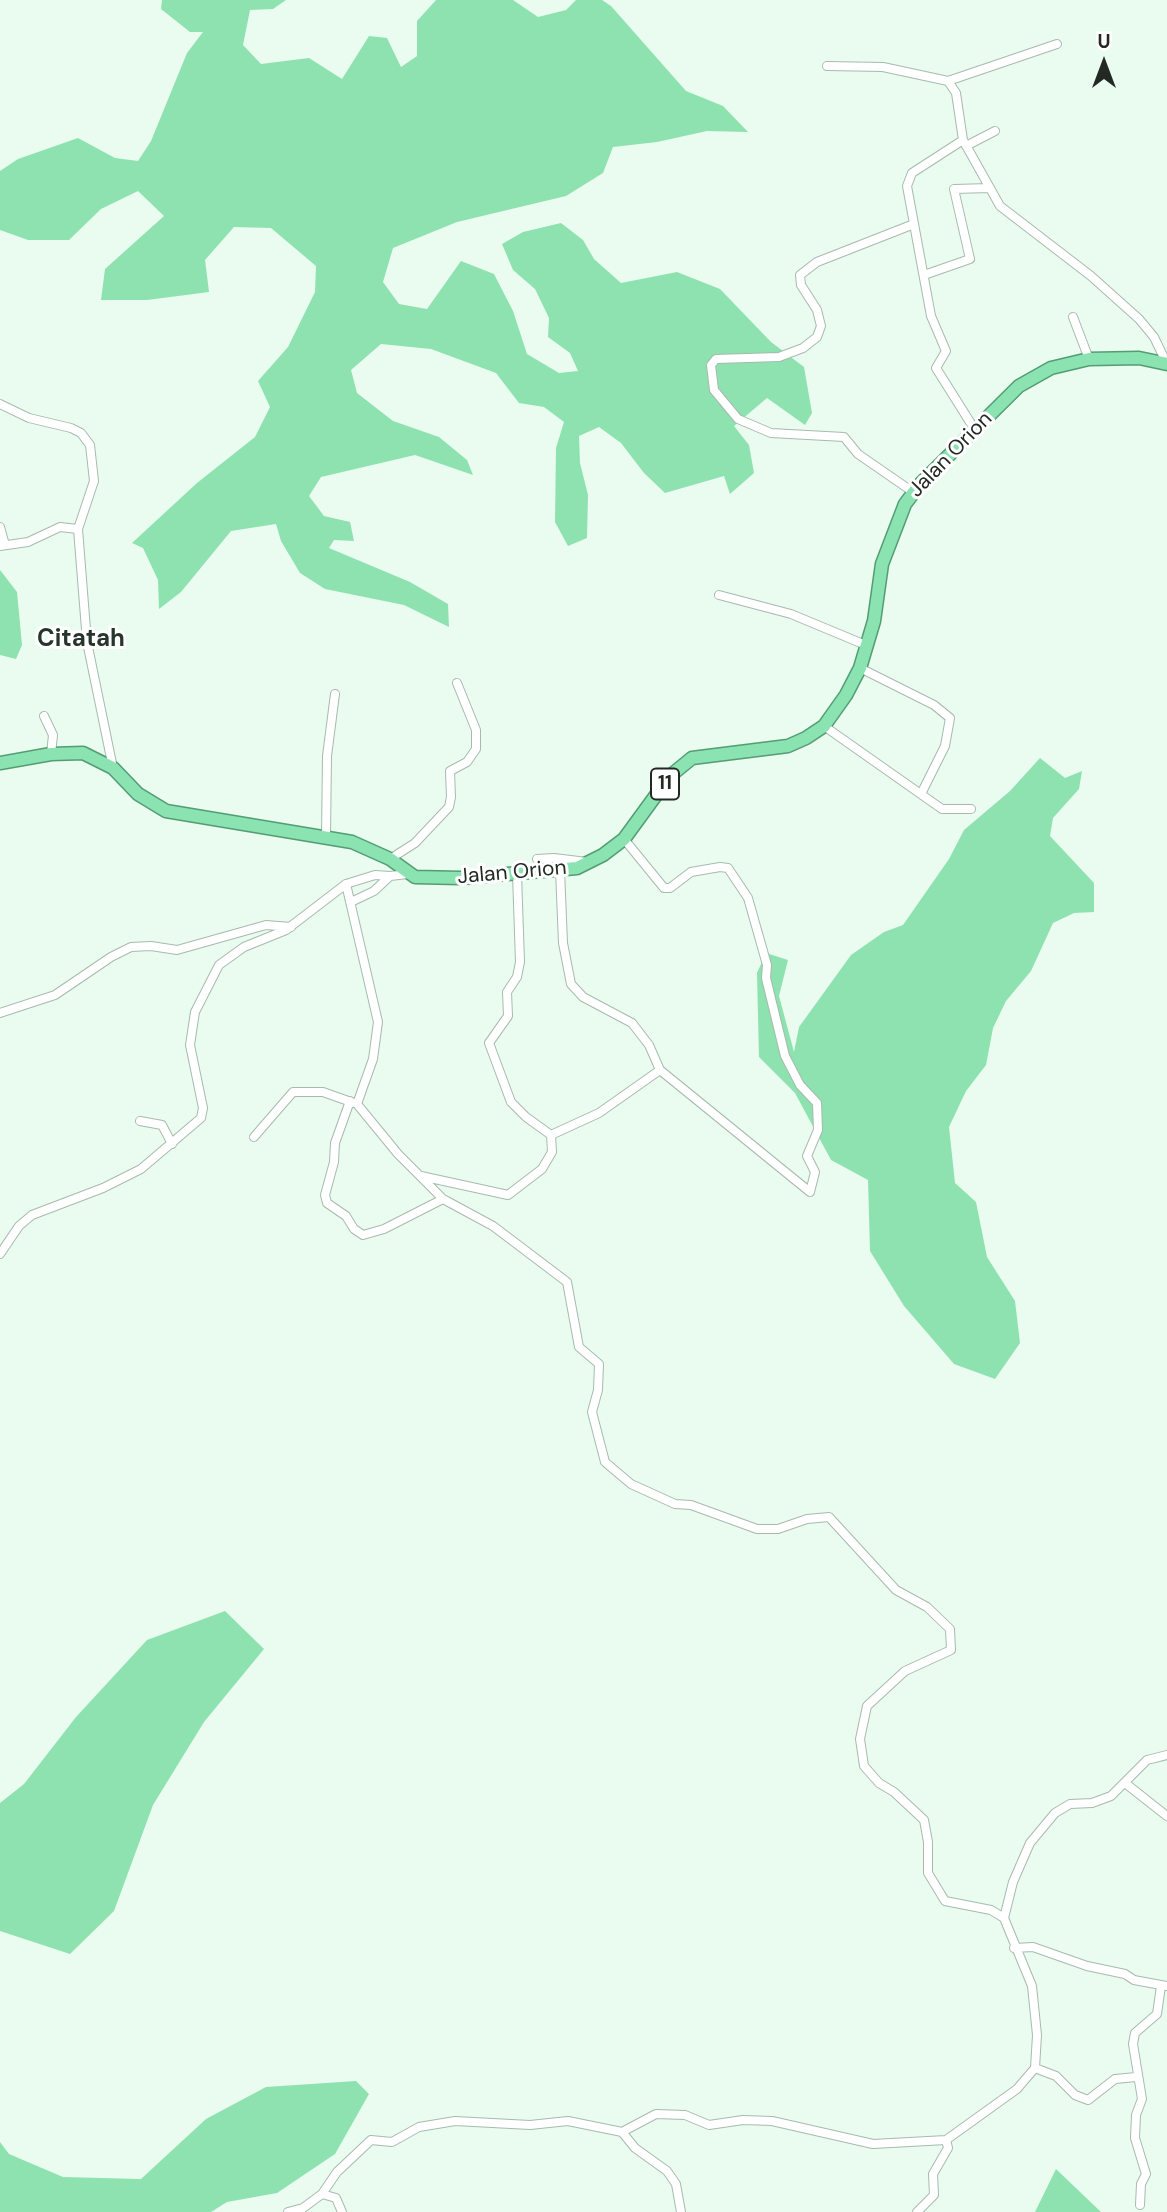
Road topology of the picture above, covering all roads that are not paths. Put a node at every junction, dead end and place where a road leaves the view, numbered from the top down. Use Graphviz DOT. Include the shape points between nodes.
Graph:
graph roads {
  1 [pos="1057,44"];
  2 [pos="827,66"];
  3 [pos="948,81"];
  4 [pos="995,131"];
  5 [pos="964,143"];
  6 [pos="990,188"];
  7 [pos="914,224"];
  8 [pos="924,275"];
  9 [pos="1073,317"];
  10 [pos="1089,359"];
  11 [pos="1167,364"];
  12 [pos="0,404"];
  13 [pos="975,430"];
  14 [pos="913,492"];
  15 [pos="0,527"];
  16 [pos="78,529"];
  17 [pos="3,546"];
  18 [pos="719,595"];
  19 [pos="867,646"];
  20 [pos="860,668"];
  21 [pos="457,683"];
  22 [pos="335,694"];
  23 [pos="44,716"];
  24 [pos="824,726"];
  25 [pos="51,754"];
  26 [pos="0,763"];
  27 [pos="113,768"];
  28 [pos="921,794"];
  29 [pos="971,809"];
  30 [pos="326,836"];
  31 [pos="624,839"];
  32 [pos="390,859"];
  33 [pos="537,859"];
  34 [pos="590,863"];
  35 [pos="559,870"];
  36 [pos="408,874"];
  37 [pos="517,874"];
  38 [pos="390,876"];
  39 [pos="346,884"];
  40 [pos="351,902"];
  41 [pos="291,927"];
  42 [pos="0,1013"];
  43 [pos="660,1070"];
  44 [pos="354,1102"];
  45 [pos="140,1121"];
  46 [pos="551,1135"];
  47 [pos="254,1137"];
  48 [pos="172,1144"];
  49 [pos="418,1175"];
  50 [pos="443,1199"];
  51 [pos="0,1254"];
  52 [pos="1167,1755"];
  53 [pos="1125,1783"];
  54 [pos="1167,1816"];
  55 [pos="1004,1918"];
  56 [pos="1014,1948"];
  57 [pos="1164,1986"];
  58 [pos="1035,2068"];
  59 [pos="1136,2077"];
  60 [pos="622,2132"];
  61 [pos="946,2140"];
  62 [pos="322,2194"];
  63 [pos="1140,2205"];
  64 [pos="288,2212"];
  65 [pos="342,2212"];
  66 [pos="681,2212"];
  67 [pos="917,2212"];
  1 -- 3 [label="street"];
  2 -- 3 [label="street" via="883,67"];
  3 -- 5 [label="street" via="956,93"];
  4 -- 5 [label="street"];
  5 -- 6 [label="street"];
  5 -- 7 [label="street" via="908,179"];
  6 -- 8 [label="street" via="954,190 969,260"];
  6 -- 11 [label="street" via="1000,206 1139,319"];
  7 -- 8 [label="street"];
  7 -- 14 [label="street" via="817,262 800,275 821,326 817,337 803,348 779,357 716,359 711,365 714,390 738,419 781,435 844,437 858,454"];
  8 -- 13 [label="street" via="931,316 946,351 936,368"];
  9 -- 10 [label="street"];
  10 -- 11 [label="highway, Jalan Orion / 11" via="1139,358"];
  10 -- 13 [label="highway, Jalan Orion / 11" via="1029,379"];
  12 -- 16 [label="street" via="29,418 71,428 86,438 94,481"];
  13 -- 14 [label="highway, Jalan Orion / 11"];
  14 -- 19 [label="highway, Jalan Orion / 11" via="889,539"];
  15 -- 17 [label="street"];
  16 -- 17 [label="street" via="60,527 28,542"];
  16 -- 27 [label="street" via="87,642"];
  18 -- 19 [label="street" via="791,614"];
  19 -- 20 [label="highway, Jalan Orion / 11"];
  20 -- 24 [label="highway, Jalan Orion / 11"];
  20 -- 28 [label="street" via="934,705 950,718 945,746"];
  21 -- 32 [label="street" via="476,730 476,749 467,762 450,771 449,807 415,843"];
  22 -- 30 [label="street" via="327,756"];
  23 -- 25 [label="street" via="53,736"];
  24 -- 28 [label="street"];
  24 -- 31 [label="highway, Jalan Orion / 11" via="788,746 692,758 670,776"];
  25 -- 26 [label="highway"];
  25 -- 27 [label="highway" via="83,753"];
  27 -- 30 [label="highway" via="138,794 166,811"];
  28 -- 29 [label="street" via="942,809"];
  30 -- 32 [label="highway"];
  31 -- 34 [label="highway, Jalan Orion / 11"];
  31 -- 43 [label="street" via="664,888 691,872 720,867 727,868 748,898 786,1056 800,1085 817,1103 818,1130 807,1156 815,1172 810,1192"];
  32 -- 36 [label="highway"];
  33 -- 34 [label="street"];
  34 -- 35 [label="highway, Jalan Orion / 11"];
  35 -- 37 [label="highway, Jalan Orion / 11"];
  35 -- 43 [label="street" via="570,984 583,997 632,1023"];
  36 -- 37 [label="highway, Jalan Orion / 11" via="428,878"];
  36 -- 38 [label="street"];
  37 -- 46 [label="street" via="520,962 507,992 508,1016 489,1043 515,1108"];
  38 -- 39 [label="street" via="375,875"];
  38 -- 40 [label="street" via="374,891"];
  39 -- 40 [label="street"];
  39 -- 41 [label="street"];
  40 -- 44 [label="street" via="378,1022 373,1059"];
  41 -- 42 [label="street" via="267,925 177,950 131,947 55,995"];
  41 -- 48 [label="street" via="244,947 219,965 195,1012 190,1045 203,1115"];
  43 -- 46 [label="street" via="599,1113"];
  44 -- 47 [label="street" via="323,1092 293,1092"];
  44 -- 49 [label="street"];
  44 -- 50 [label="street" via="333,1151 327,1203 363,1235"];
  45 -- 48 [label="street" via="162,1125"];
  46 -- 49 [label="street" via="552,1152 542,1168 508,1195"];
  48 -- 51 [label="street" via="118,1181 32,1215"];
  49 -- 50 [label="street"];
  50 -- 55 [label="street" via="494,1226 567,1282 579,1347 599,1364 592,1412 600,1452 631,1484 675,1504 691,1505 757,1529 829,1517 896,1590 943,1620 950,1629 951,1650 905,1671 867,1706 860,1739 864,1766 924,1820 928,1873 945,1900 991,1910"];
  52 -- 53 [label="street" via="1147,1760"];
  53 -- 54 [label="street"];
  53 -- 55 [label="street" via="1111,1796 1070,1804 1047,1821 1023,1859"];
  55 -- 56 [label="street"];
  56 -- 57 [label="street" via="1034,1947"];
  56 -- 58 [label="street" via="1032,1986"];
  57 -- 59 [label="street" via="1157,2014 1135,2033"];
  58 -- 59 [label="street" via="1056,2076 1075,2095 1088,2100 1115,2079"];
  58 -- 61 [label="street" via="1017,2089"];
  59 -- 63 [label="street" via="1142,2099 1135,2138 1146,2174"];
  60 -- 61 [label="street" via="656,2114 685,2115 709,2125 772,2121 873,2144"];
  60 -- 62 [label="street" via="568,2121 430,2124 392,2142 371,2140 337,2172"];
  60 -- 66 [label="street" via="635,2148 667,2171 676,2184"];
  61 -- 67 [label="street" via="948,2148 933,2174 933,2195"];
  62 -- 64 [label="street"];
  62 -- 65 [label="street" via="336,2198"];
}
